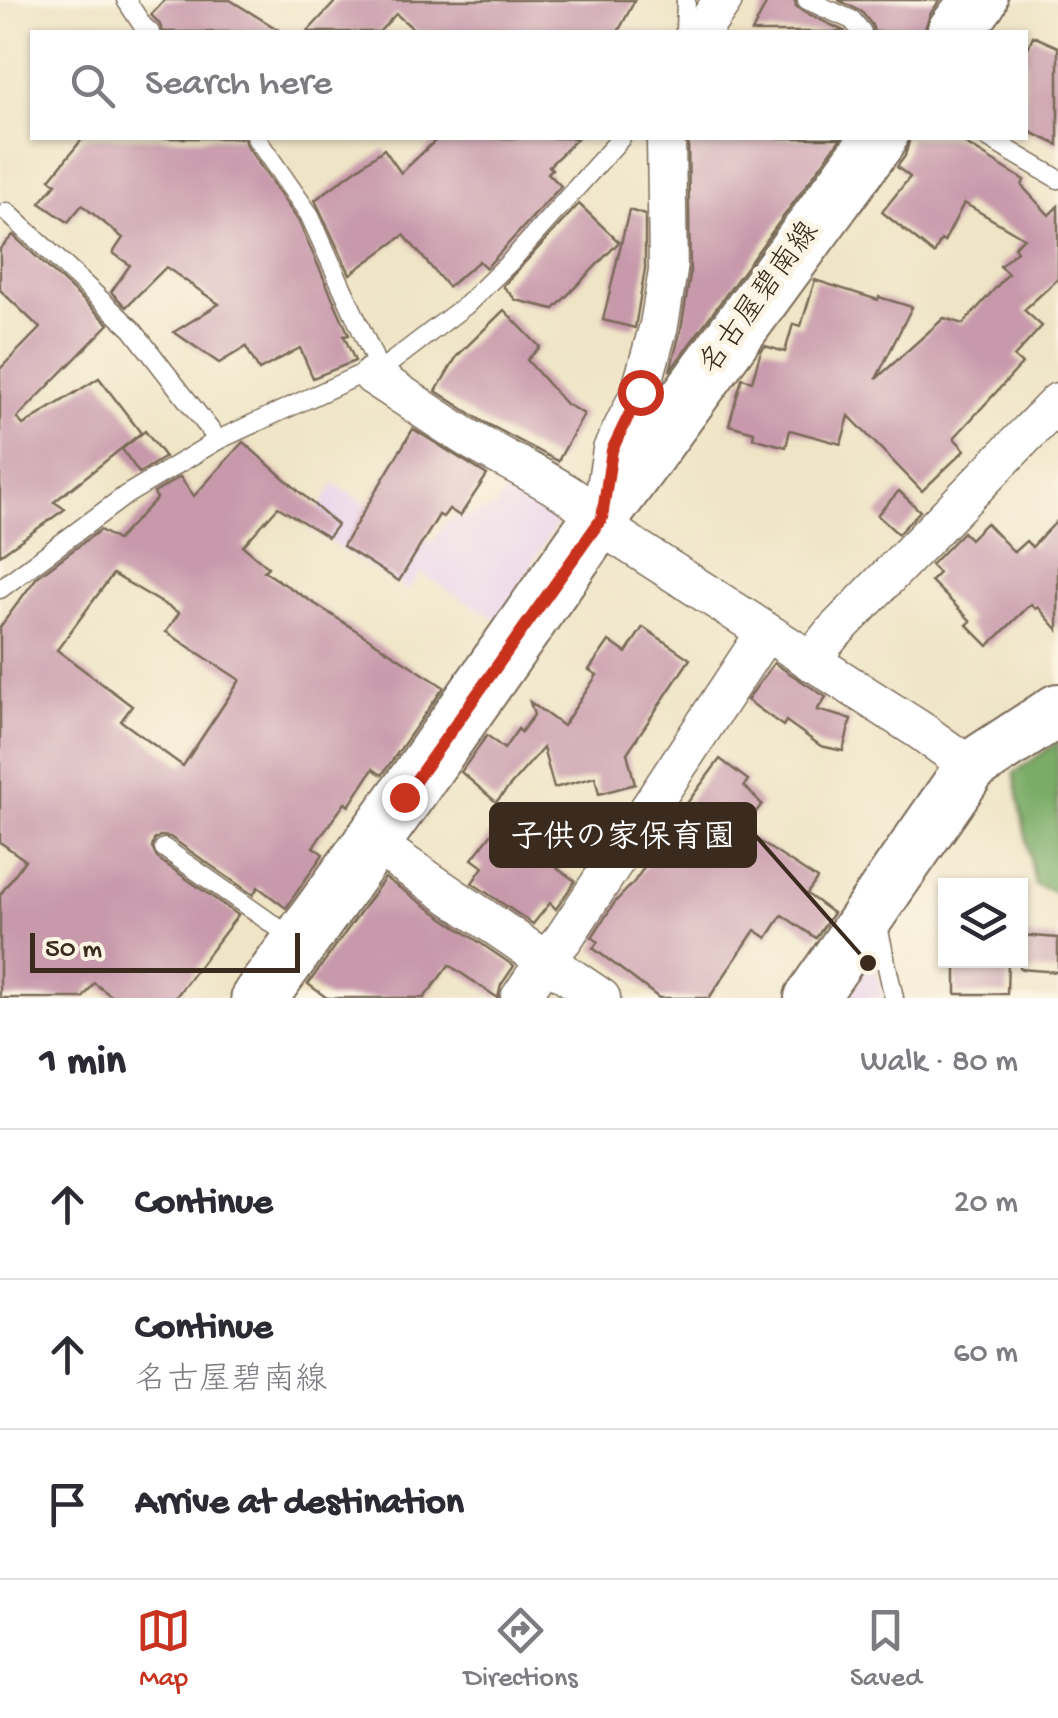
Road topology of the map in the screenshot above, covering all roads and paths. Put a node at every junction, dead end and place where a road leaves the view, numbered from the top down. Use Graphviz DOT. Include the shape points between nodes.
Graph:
graph roads {
  1 [pos="126,0"];
  2 [pos="686,0"];
  3 [pos="722,0"];
  4 [pos="807,0"];
  5 [pos="978,0"];
  6 [pos="148,30"];
  7 [pos="686,30"];
  8 [pos="702,30"];
  9 [pos="860,30"];
  10 [pos="956,30"];
  11 [pos="257,140"];
  12 [pos="619,140"];
  13 [pos="666,140"];
  14 [pos="878,140"];
  15 [pos="991,140"];
  16 [pos="1058,179"];
  17 [pos="8,212"];
  18 [pos="373,376"];
  19 [pos="1058,402"];
  20 [pos="218,440"];
  21 [pos="602,518"];
  22 [pos="0,589"];
  23 [pos="766,632"];
  24 [pos="810,662"];
  25 [pos="1058,710"];
  26 [pos="971,767"];
  27 [pos="372,842"];
  28 [pos="164,848"];
  29 [pos="874,907"];
  30 [pos="299,942"];
  31 [pos="546,960"];
  32 [pos="259,998"];
  33 [pos="520,998"];
  34 [pos="601,998"];
  35 [pos="812,998"];
  36 [pos="894,998"];
  1 -- 6 [label="lane"];
  2 -- 7 [label="lane"];
  3 -- 8 [label="street"];
  4 -- 9 [label="lane"];
  5 -- 10 [label="main road"];
  11 -- 18 [label="lane" via="309,214 374,358"];
  12 -- 18 [label="lane" via="466,305"];
  13 -- 21 [label="street" via="668,272 640,392 612,450"];
  14 -- 21 [label="main road, 名古屋碧南線"];
  15 -- 16 [label="lane"];
  17 -- 20 [label="lane" via="132,329"];
  18 -- 20 [label="lane" via="358,376"];
  18 -- 21 [label="street"];
  19 -- 24 [label="street"];
  20 -- 22 [label="lane" via="126,495"];
  21 -- 23 [label="street" via="620,538"];
  21 -- 27 [label="main road, 名古屋碧南線"];
  23 -- 24 [label="street"];
  23 -- 31 [label="street"];
  24 -- 26 [label="street"];
  25 -- 26 [label="street"];
  26 -- 29 [label="street"];
  27 -- 30 [label="main road, 名古屋碧南線"];
  27 -- 31 [label="street"];
  28 -- 30 [label="lane"];
  29 -- 35 [label="street"];
  29 -- 36 [label="lane"];
  30 -- 32 [label="main road, 名古屋碧南線"];
  31 -- 33 [label="street"];
  31 -- 34 [label="street"];
}
